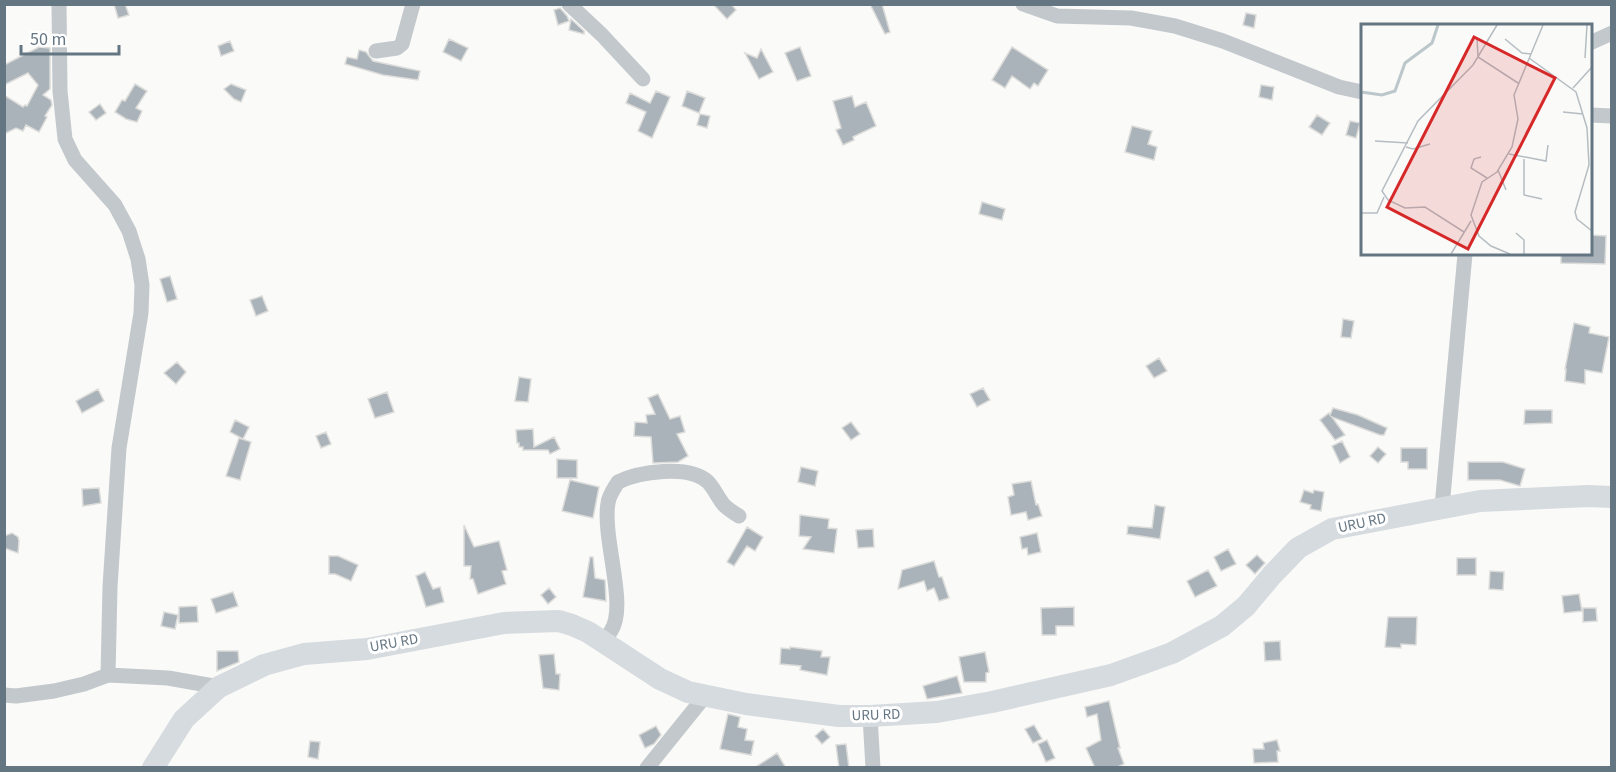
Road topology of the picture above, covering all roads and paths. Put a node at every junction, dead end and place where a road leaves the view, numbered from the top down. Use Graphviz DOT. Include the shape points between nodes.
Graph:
graph roads {
  1 [pos="58,4"];
  2 [pos="413,4"];
  3 [pos="569,4"];
  4 [pos="1023,4"];
  5 [pos="1611,33"];
  6 [pos="1592,42"];
  7 [pos="376,51"];
  8 [pos="643,79"];
  9 [pos="1361,92"];
  10 [pos="1592,115"];
  11 [pos="1611,116"];
  12 [pos="1465,255"];
  13 [pos="1611,497"];
  14 [pos="1442,507"];
  15 [pos="739,516"];
  16 [pos="601,640"];
  17 [pos="108,675"];
  18 [pos="219,687"];
  19 [pos="4,695"];
  20 [pos="705,696"];
  21 [pos="870,716"];
  22 [pos="153,768"];
  23 [pos="647,768"];
  24 [pos="873,768"];
  1 -- 17 [label="street" via="65,139 75,160 115,205 129,231 142,285 141,314 119,448"];
  2 -- 7 [label="street" via="402,44"];
  3 -- 8 [label="street"];
  4 -- 9 [label="street" via="1057,16 1131,18 1175,26"];
  5 -- 6 [label="street"];
  10 -- 11 [label="street"];
  12 -- 14 [label="street"];
  13 -- 14 [label="street, URU RD" via="1480,501"];
  14 -- 21 [label="street, URU RD" via="1332,529 1298,548 1246,606 1222,626 1172,653 1111,675 1040,692 948,710"];
  15 -- 16 [label="street" via="725,506 707,481 696,475 677,471 642,474 618,482 610,495 607,517 617,614 611,633"];
  16 -- 18 [label="street, URU RD" via="559,621 504,623 367,648 304,654 264,665"];
  16 -- 20 [label="street, URU RD" via="660,679"];
  17 -- 18 [label="street" via="168,678"];
  17 -- 19 [label="street" via="54,691"];
  18 -- 22 [label="street, URU RD" via="184,719"];
  20 -- 21 [label="street, URU RD" via="839,716"];
  20 -- 23 [label="street"];
  21 -- 24 [label="street"];
}
